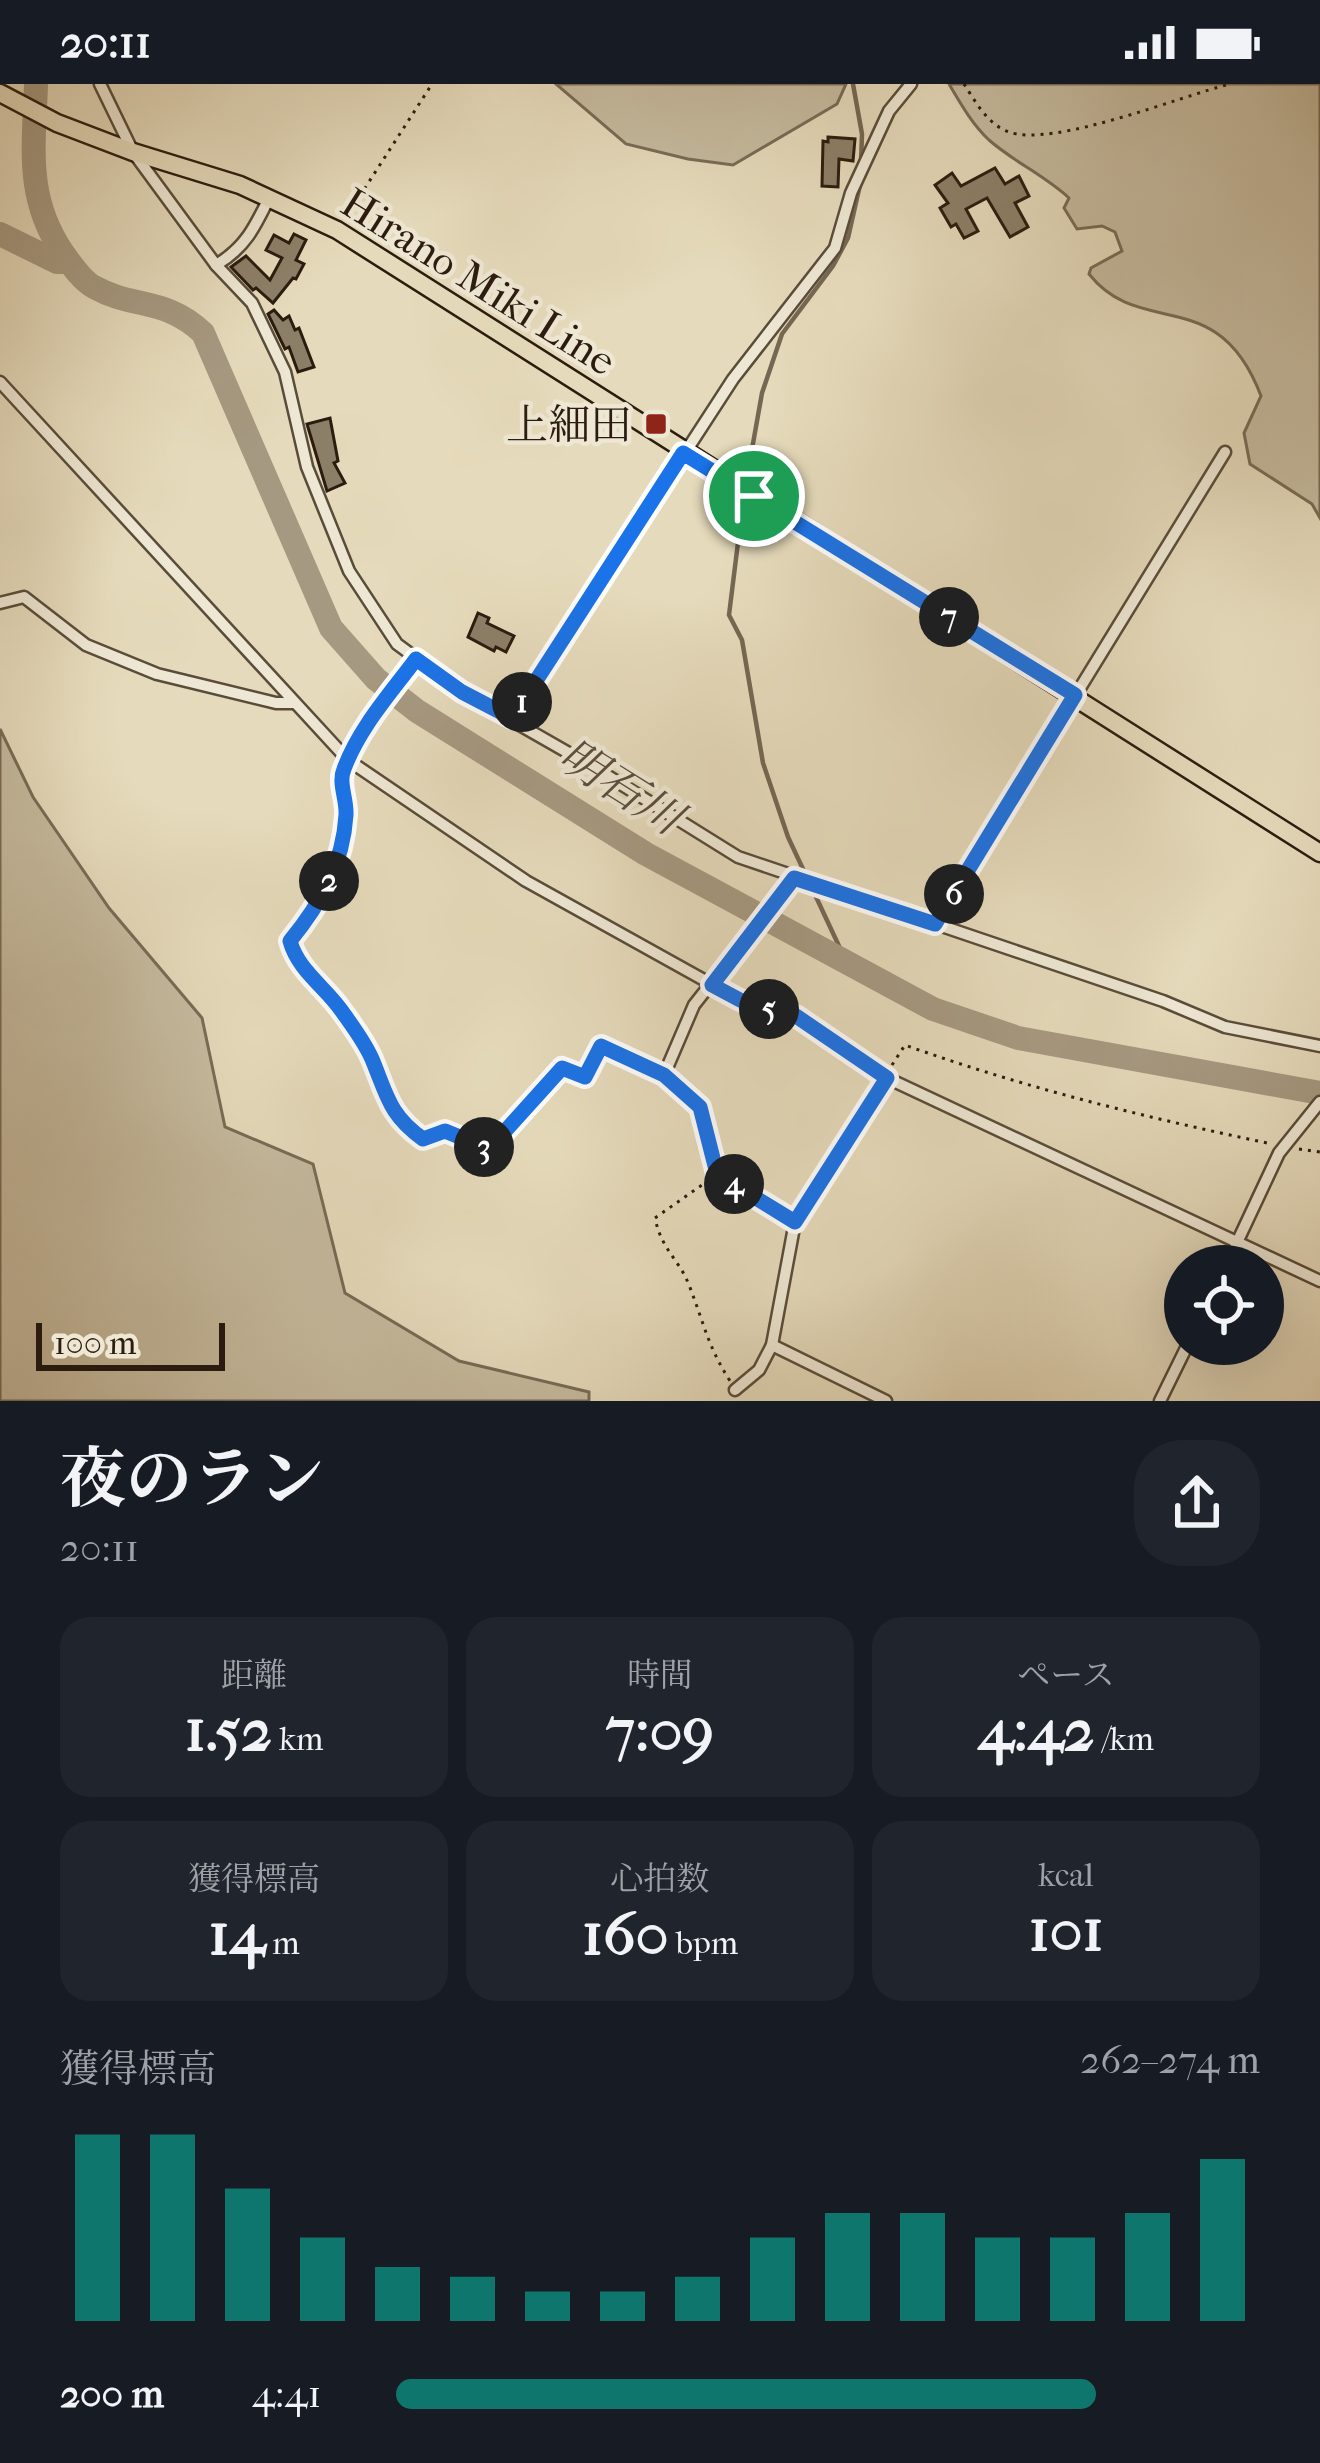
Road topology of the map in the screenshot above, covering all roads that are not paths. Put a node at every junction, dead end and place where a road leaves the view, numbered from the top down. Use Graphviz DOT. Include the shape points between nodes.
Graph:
graph roads {
  1 [pos="100,84"];
  2 [pos="911,84"];
  3 [pos="4,95"];
  4 [pos="133,152"];
  5 [pos="269,198"];
  6 [pos="216,265"];
  7 [pos="0,382"];
  8 [pos="1225,452"];
  9 [pos="683,453"];
  10 [pos="0,603"];
  11 [pos="416,659"];
  12 [pos="1075,695"];
  13 [pos="294,703"];
  14 [pos="512,718"];
  15 [pos="348,760"];
  16 [pos="1320,853"];
  17 [pos="794,878"];
  18 [pos="935,924"];
  19 [pos="712,985"];
  20 [pos="1320,1046"];
  21 [pos="887,1078"];
  22 [pos="1320,1102"];
  23 [pos="717,1174"];
  24 [pos="795,1222"];
  25 [pos="1238,1241"];
  26 [pos="1236,1245"];
  27 [pos="1320,1281"];
  28 [pos="772,1345"];
  29 [pos="1178,1365"];
  30 [pos="735,1390"];
  31 [pos="886,1401"];
  32 [pos="1160,1401"];
  1 -- 4 [label="street"];
  2 -- 9 [label="street" via="889,111 835,248"];
  3 -- 4 [label="main road, Hirano Miki Line"];
  4 -- 5 [label="main road, Hirano Miki Line"];
  4 -- 6 [label="street"];
  5 -- 6 [label="street" via="250,238"];
  5 -- 9 [label="main road, Hirano Miki Line" via="337,230"];
  6 -- 11 [label="street" via="252,303 285,372 307,466 349,571 379,621"];
  7 -- 13 [label="street"];
  8 -- 12 [label="street"];
  9 -- 12 [label="main road, Hirano Miki Line"];
  9 -- 14 [label="street"];
  10 -- 13 [label="street" via="23,597 86,645 157,674"];
  11 -- 14 [label="street"];
  11 -- 15 [label="street"];
  12 -- 16 [label="main road, Hirano Miki Line"];
  12 -- 18 [label="street"];
  13 -- 15 [label="street"];
  14 -- 17 [label="street" via="738,857"];
  15 -- 19 [label="street" via="526,881"];
  15 -- 19 [label="street" via="341,775 344,838 322,901 290,941 371,1057 385,1098 423,1139 445,1131 489,1149 562,1068 585,1077 601,1046 664,1075 694,1005"];
  17 -- 18 [label="street"];
  17 -- 19 [label="street"];
  18 -- 20 [label="street" via="1225,1027"];
  19 -- 21 [label="street" via="796,1016"];
  21 -- 24 [label="street"];
  21 -- 25 [label="street"];
  22 -- 25 [label="street" via="1285,1147"];
  23 -- 24 [label="street"];
  24 -- 28 [label="street"];
  25 -- 26 [label="street"];
  25 -- 27 [label="street"];
  28 -- 30 [label="street"];
  28 -- 31 [label="street"];
  29 -- 32 [label="street"];
}
